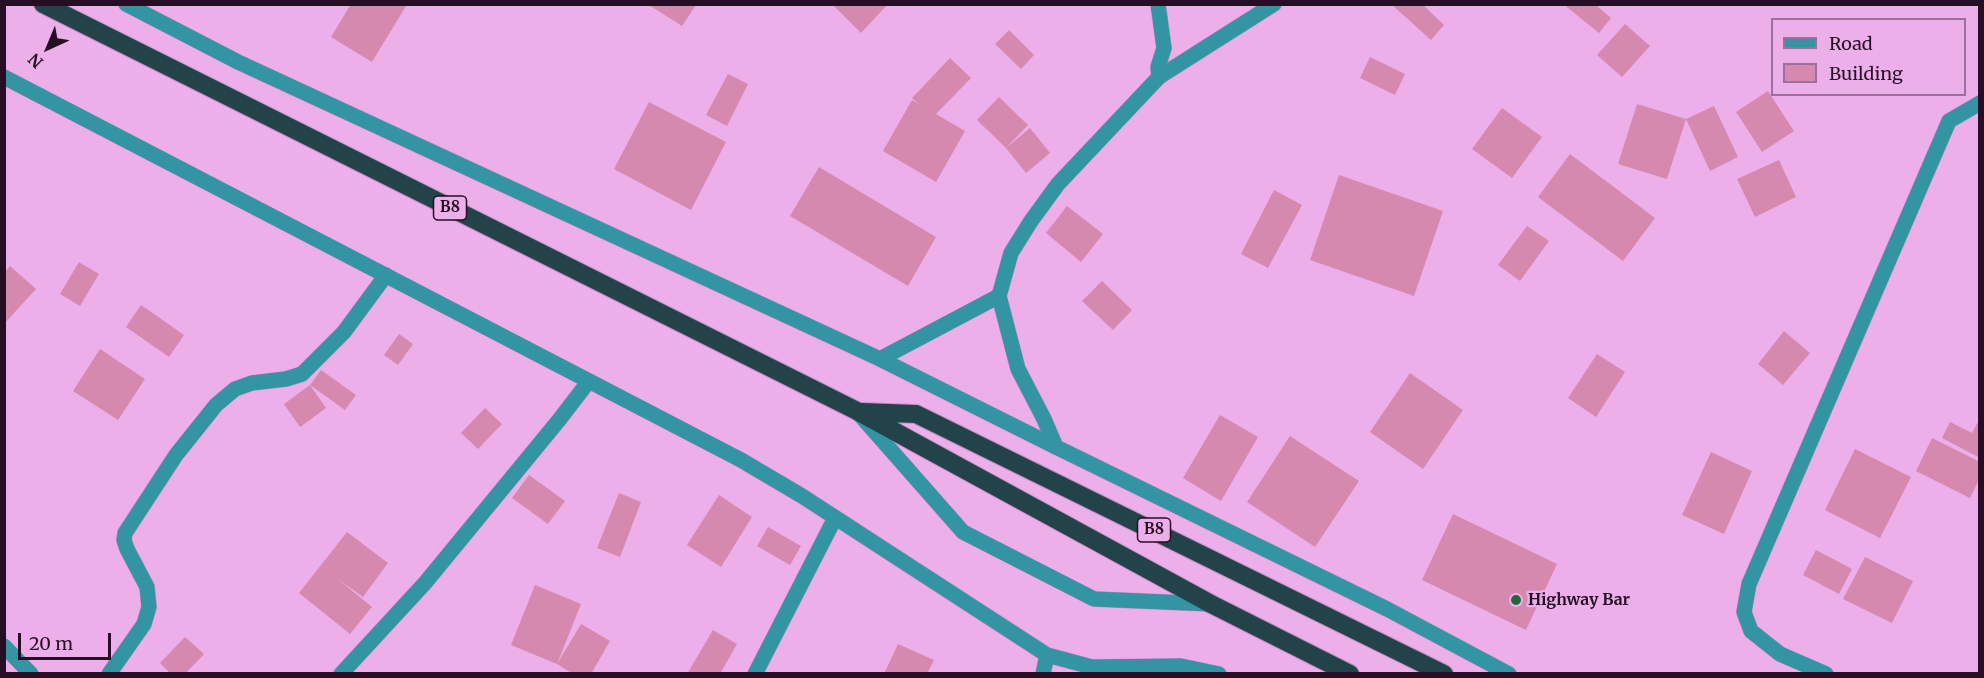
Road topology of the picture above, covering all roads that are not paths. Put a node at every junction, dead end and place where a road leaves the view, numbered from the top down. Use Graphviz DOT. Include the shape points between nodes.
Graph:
graph roads {
  1 [pos="43,4"];
  2 [pos="126,4"];
  3 [pos="1158,4"];
  4 [pos="1274,4"];
  5 [pos="4,77"];
  6 [pos="1159,77"];
  7 [pos="1980,103"];
  8 [pos="386,275"];
  9 [pos="999,296"];
  10 [pos="880,359"];
  11 [pos="589,381"];
  12 [pos="857,411"];
  13 [pos="1056,447"];
  14 [pos="835,518"];
  15 [pos="1211,604"];
  16 [pos="4,646"];
  17 [pos="1047,655"];
  18 [pos="31,674"];
  19 [pos="109,674"];
  20 [pos="341,674"];
  21 [pos="755,674"];
  22 [pos="1043,674"];
  23 [pos="1219,674"];
  24 [pos="1350,674"];
  25 [pos="1444,674"];
  26 [pos="1509,674"];
  27 [pos="1826,674"];
  1 -- 12 [label="highway, B8"];
  2 -- 10 [label="street" via="238,62"];
  3 -- 6 [label="street" via="1164,48"];
  4 -- 6 [label="street"];
  5 -- 8 [label="street"];
  6 -- 9 [label="street" via="1058,184 1011,253"];
  7 -- 27 [label="street" via="1949,122 1749,584 1744,612 1751,631 1780,654"];
  8 -- 11 [label="street"];
  8 -- 19 [label="street" via="344,332 302,374 235,389 216,405 176,455 125,533 127,549 147,587 148,607 144,624"];
  9 -- 10 [label="street"];
  9 -- 13 [label="street" via="1018,369"];
  10 -- 13 [label="street"];
  11 -- 14 [label="street" via="741,460"];
  11 -- 20 [label="street" via="425,583"];
  12 -- 15 [label="highway, B8"];
  12 -- 15 [label="street" via="963,532 1094,599"];
  12 -- 25 [label="highway, B8" via="916,414"];
  13 -- 26 [label="street" via="1387,609"];
  14 -- 17 [label="street"];
  14 -- 21 [label="street"];
  15 -- 24 [label="highway, B8"];
  16 -- 18 [label="street"];
  17 -- 22 [label="street"];
  17 -- 23 [label="street" via="1092,667 1181,666"];
}
